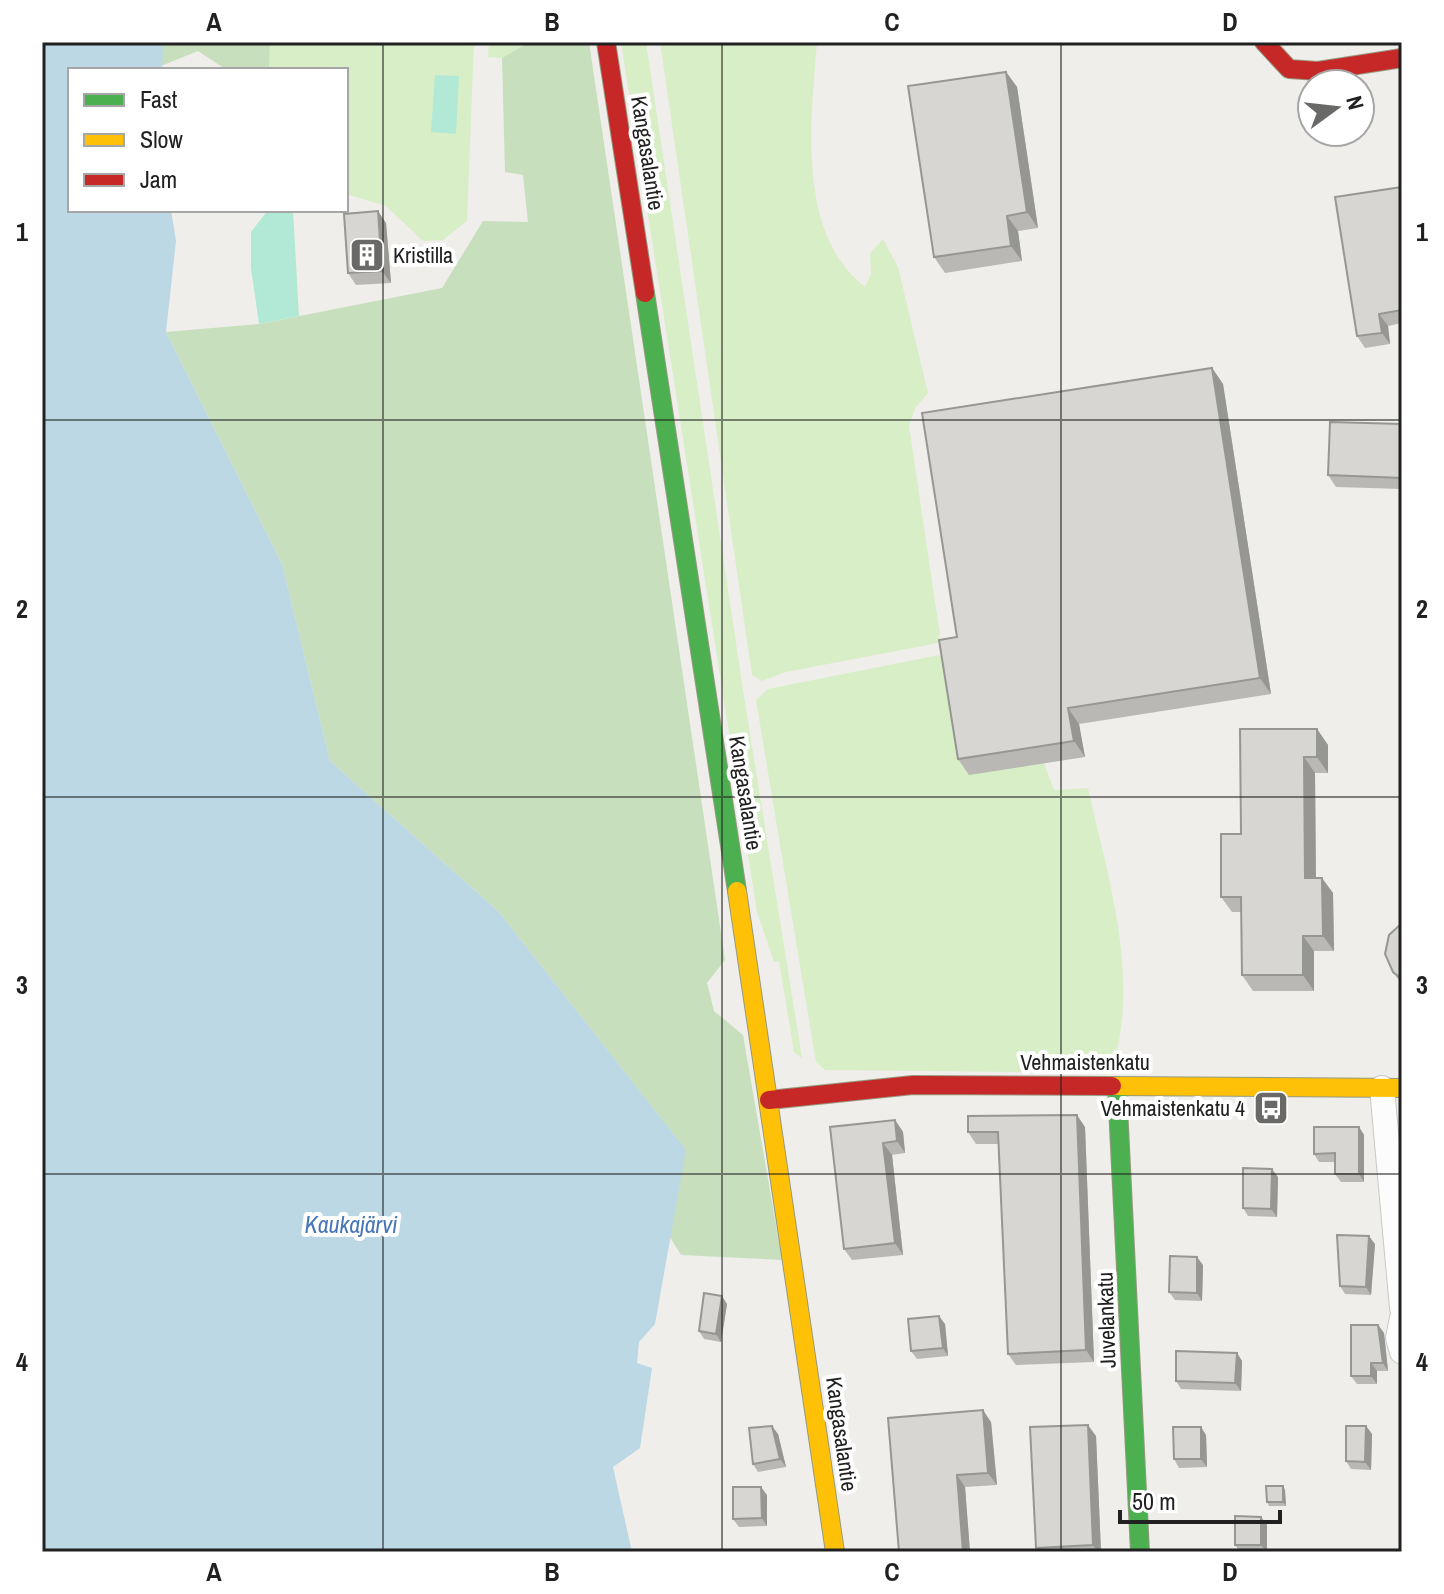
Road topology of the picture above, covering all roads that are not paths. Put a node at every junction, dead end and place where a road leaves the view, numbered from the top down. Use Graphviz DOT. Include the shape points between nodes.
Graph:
graph roads {
  1 [pos="606,42"];
  2 [pos="1264,42"];
  3 [pos="1402,58"];
  4 [pos="1117,1086"];
  5 [pos="1392,1088"];
  6 [pos="769,1100"];
  7 [pos="1402,1308"];
  8 [pos="1402,1318"];
  9 [pos="1402,1352"];
  10 [pos="835,1552"];
  11 [pos="1140,1552"];
  1 -- 6 [label="main road, Kangasalantie"];
  2 -- 3 [label="main road" via="1289,69 1318,71"];
  4 -- 5 [label="main road, Vehmaistenkatu"];
  4 -- 6 [label="main road, Vehmaistenkatu" via="913,1085"];
  4 -- 11 [label="main road, Juvelankatu"];
  5 -- 7 [label="street"];
  6 -- 10 [label="main road, Kangasalantie"];
  8 -- 9 [label="street"];
}
